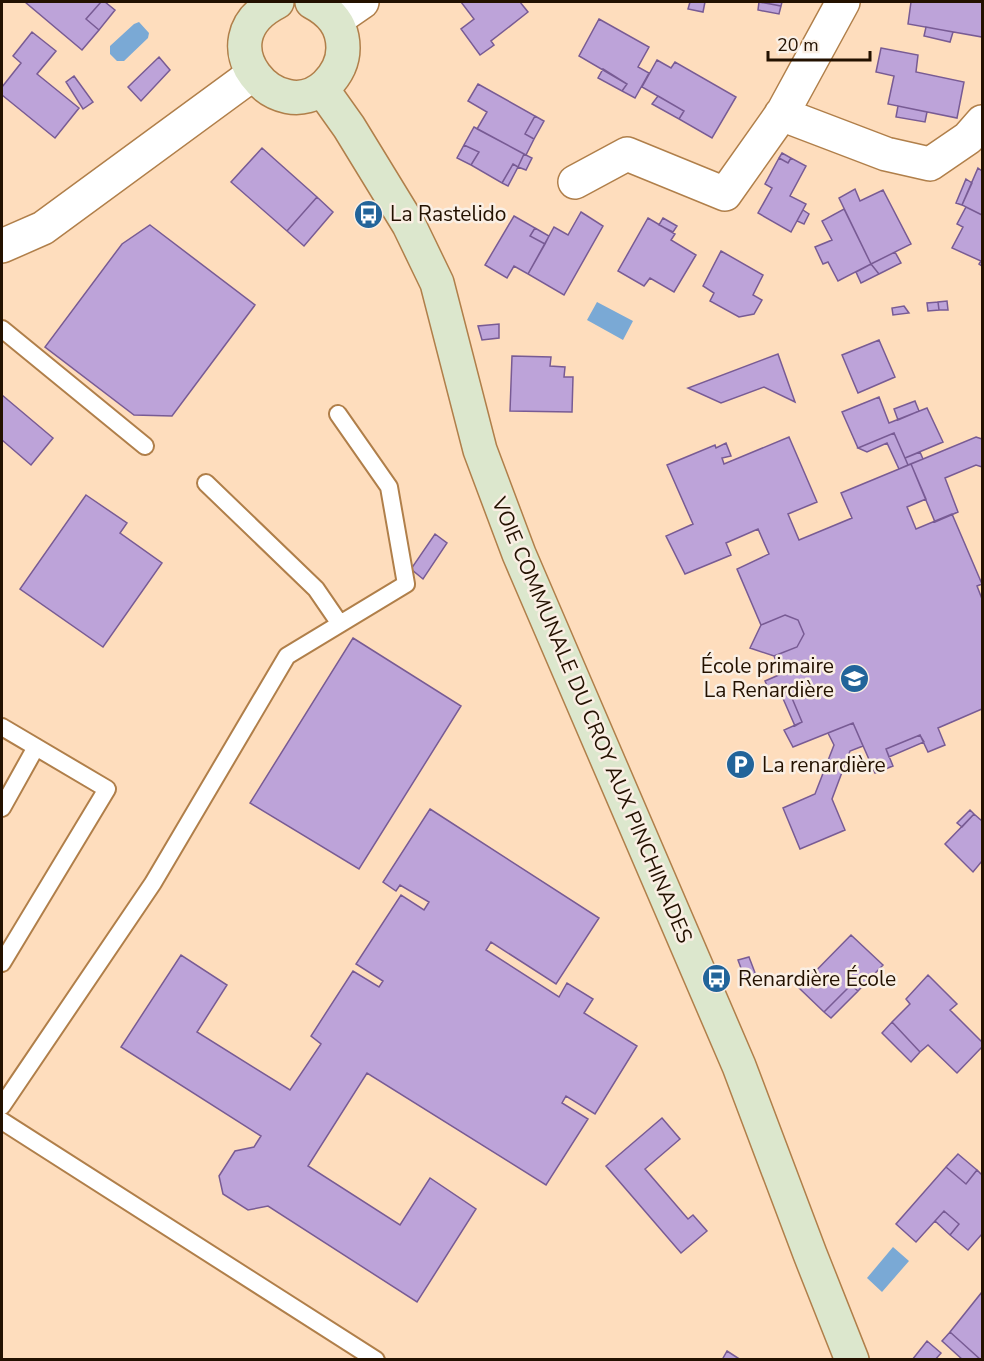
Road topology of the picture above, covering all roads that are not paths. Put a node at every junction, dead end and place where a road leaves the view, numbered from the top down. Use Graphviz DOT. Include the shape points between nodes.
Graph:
graph roads {
  1 [pos="362,2"];
  2 [pos="843,2"];
  3 [pos="268,4"];
  4 [pos="324,11"];
  5 [pos="253,74"];
  6 [pos="322,89"];
  7 [pos="781,114"];
  8 [pos="982,122"];
  9 [pos="575,182"];
  10 [pos="2,246"];
  11 [pos="2,329"];
  12 [pos="338,414"];
  13 [pos="145,446"];
  14 [pos="206,483"];
  15 [pos="340,624"];
  16 [pos="2,727"];
  17 [pos="36,747"];
  18 [pos="2,808"];
  19 [pos="2,963"];
  20 [pos="2,1106"];
  21 [pos="2,1121"];
  22 [pos="376,1359"];
  23 [pos="852,1359"];
  1 -- 4 [label="street"];
  2 -- 7 [label="street"];
  3 -- 5 [label="street" via="254,18 248,32 245,46"];
  4 -- 6 [label="street" via="343,38 343,57 336,76"];
  5 -- 6 [label="street" via="266,88 284,96 303,96"];
  5 -- 10 [label="street" via="43,228"];
  6 -- 23 [label="street, VOIE COMMUNALE DU CROY AUX PINCHINADES" via="409,225 437,284 480,450 519,554 739,1066"];
  7 -- 8 [label="street" via="886,154 930,164 968,138"];
  7 -- 9 [label="street" via="725,195 627,154"];
  11 -- 13 [label="lane"];
  12 -- 15 [label="lane" via="389,488 406,584"];
  14 -- 15 [label="lane" via="316,589"];
  15 -- 20 [label="lane" via="287,656 153,883"];
  16 -- 17 [label="lane"];
  17 -- 18 [label="lane"];
  17 -- 19 [label="lane" via="107,789"];
  21 -- 22 [label="lane"];
}
